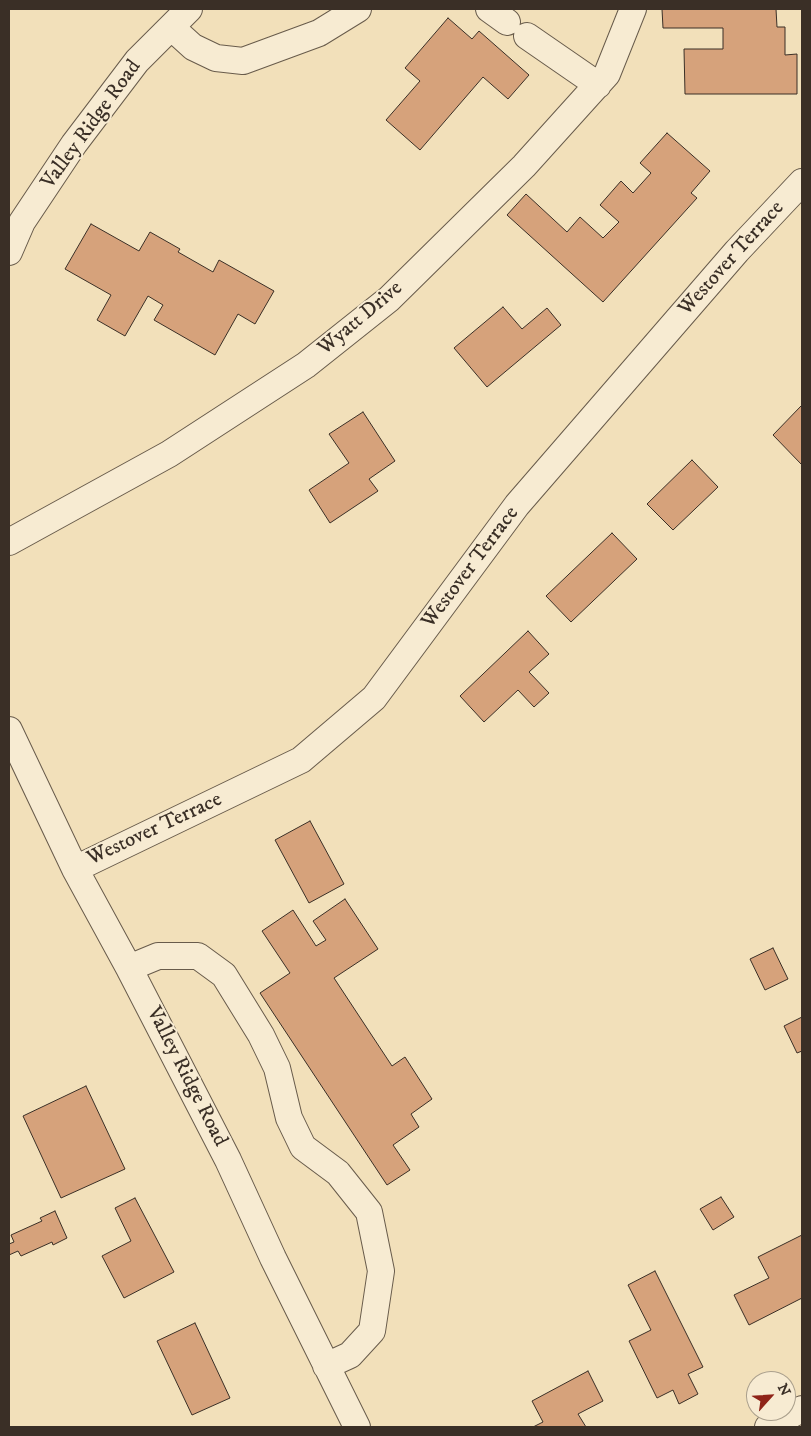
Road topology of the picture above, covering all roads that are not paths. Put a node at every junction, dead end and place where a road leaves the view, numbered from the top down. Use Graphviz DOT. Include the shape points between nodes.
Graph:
graph roads {
  1 [pos="189,9"];
  2 [pos="358,9"];
  3 [pos="633,9"];
  4 [pos="508,22"];
  5 [pos="170,27"];
  6 [pos="598,85"];
  7 [pos="802,182"];
  8 [pos="9,252"];
  9 [pos="9,542"];
  10 [pos="9,730"];
  11 [pos="75,869"];
  12 [pos="129,968"];
  13 [pos="326,1366"];
  14 [pos="802,1408"];
  15 [pos="357,1427"];
  16 [pos="768,1427"];
  1 -- 5 [label="street, Valley Ridge Road"];
  2 -- 5 [label="street" via="319,34 243,61 216,58 193,47"];
  3 -- 6 [label="street, Wyatt Drive" via="608,74"];
  4 -- 6 [label="street"];
  5 -- 8 [label="street, Valley Ridge Road" via="136,61 74,144 22,222"];
  6 -- 9 [label="street, Wyatt Drive" via="524,166 389,299 306,365 169,454"];
  7 -- 11 [label="street, Westover Terrace" via="737,251 517,505 374,698 301,760"];
  10 -- 11 [label="street, Valley Ridge Road"];
  11 -- 12 [label="street, Valley Ridge Road"];
  12 -- 13 [label="street, Valley Ridge Road" via="228,1160"];
  12 -- 13 [label="street" via="158,956 198,956 224,975 277,1068 289,1118 303,1147 338,1174 369,1212 381,1271 372,1331 350,1355"];
  13 -- 15 [label="street, Valley Ridge Road"];
  14 -- 16 [label="street"];
}
